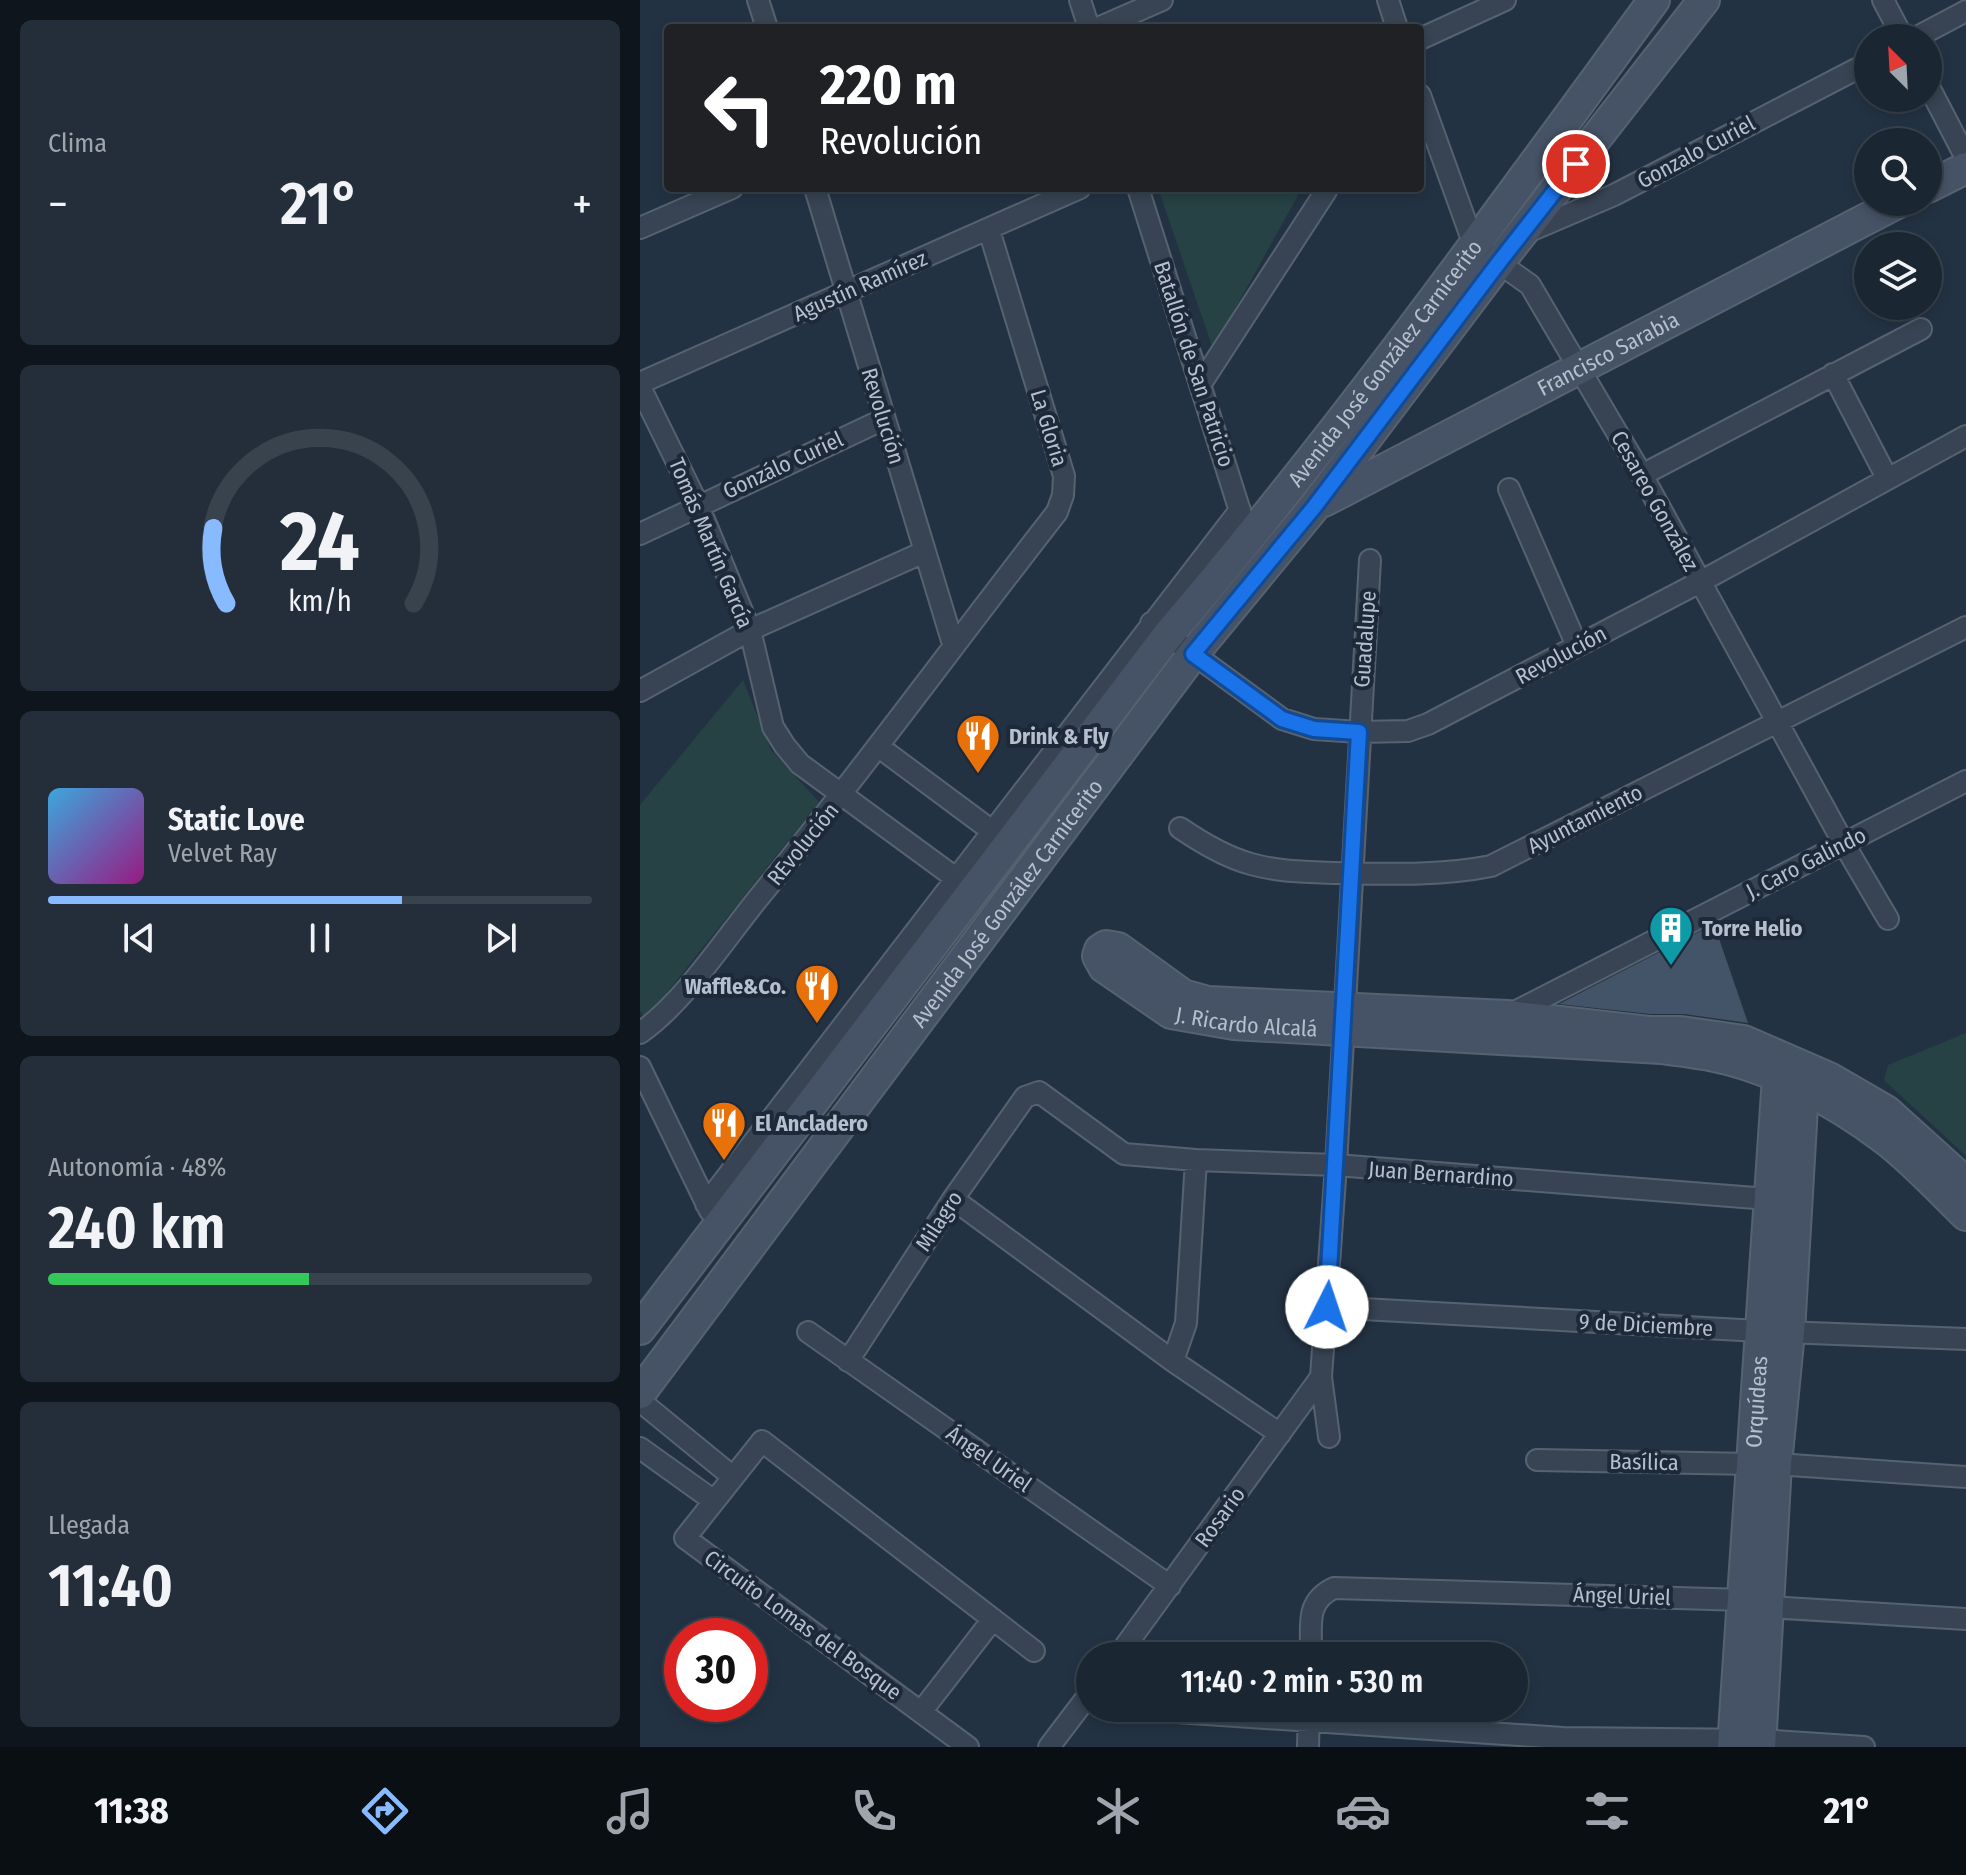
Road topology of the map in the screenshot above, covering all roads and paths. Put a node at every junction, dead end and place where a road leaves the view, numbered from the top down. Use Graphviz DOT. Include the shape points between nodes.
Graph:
graph roads {
  1 [pos="758,0"];
  2 [pos="1080,0"];
  3 [pos="1162,0"];
  4 [pos="1388,0"];
  5 [pos="1505,0"];
  6 [pos="1704,0"];
  7 [pos="1883,0"];
  8 [pos="1649,3"];
  9 [pos="1966,11"];
  10 [pos="766,24"];
  11 [pos="1088,24"];
  12 [pos="1107,24"];
  13 [pos="1396,24"];
  14 [pos="1896,24"];
  15 [pos="1941,24"];
  16 [pos="1424,37"];
  17 [pos="1854,70"];
  18 [pos="1424,106"];
  19 [pos="1942,112"];
  20 [pos="1966,158"];
  21 [pos="1966,168"];
  22 [pos="1942,180"];
  23 [pos="723,192"];
  24 [pos="816,192"];
  25 [pos="1071,192"];
  26 [pos="1139,192"];
  27 [pos="1325,192"];
  28 [pos="1872,216"];
  29 [pos="640,228"];
  30 [pos="989,230"];
  31 [pos="1521,234"];
  32 [pos="1474,245"];
  33 [pos="1500,261"];
  34 [pos="845,292"];
  35 [pos="1921,329"];
  36 [pos="1580,366"];
  37 [pos="1833,374"];
  38 [pos="640,385"];
  39 [pos="1200,385"];
  40 [pos="884,419"];
  41 [pos="1966,436"];
  42 [pos="1642,475"];
  43 [pos="1887,478"];
  44 [pos="1509,489"];
  45 [pos="698,505"];
  46 [pos="1315,506"];
  47 [pos="1240,510"];
  48 [pos="640,534"];
  49 [pos="1250,539"];
  50 [pos="924,552"];
  51 [pos="1370,560"];
  52 [pos="1700,582"];
  53 [pos="1966,627"];
  54 [pos="1160,629"];
  55 [pos="750,630"];
  56 [pos="953,644"];
  57 [pos="1577,646"];
  58 [pos="1193,654"];
  59 [pos="640,691"];
  60 [pos="1778,722"];
  61 [pos="1359,732"];
  62 [pos="879,747"];
  63 [pos="1966,781"];
  64 [pos="843,795"];
  65 [pos="1180,828"];
  66 [pos="992,831"];
  67 [pos="1844,844"];
  68 [pos="1353,873"];
  69 [pos="961,890"];
  70 [pos="1888,919"];
  71 [pos="1507,1016"];
  72 [pos="1343,1018"];
  73 [pos="640,1033"];
  74 [pos="1477,1036"];
  75 [pos="640,1067"];
  76 [pos="1793,1072"];
  77 [pos="1039,1092"];
  78 [pos="1196,1160"];
  79 [pos="1336,1165"];
  80 [pos="1966,1183"];
  81 [pos="953,1199"];
  82 [pos="1768,1199"];
  83 [pos="712,1215"];
  84 [pos="1966,1215"];
  85 [pos="1327,1307"];
  86 [pos="640,1329"];
  87 [pos="808,1332"];
  88 [pos="1774,1332"];
  89 [pos="1966,1339"];
  90 [pos="848,1361"];
  91 [pos="1173,1361"];
  92 [pos="1321,1377"];
  93 [pos="643,1408"];
  94 [pos="1280,1434"];
  95 [pos="1329,1437"];
  96 [pos="640,1448"];
  97 [pos="1537,1460"];
  98 [pos="1764,1464"];
  99 [pos="733,1477"];
  100 [pos="1966,1477"];
  101 [pos="714,1501"];
  102 [pos="1170,1586"];
  103 [pos="1756,1603"];
  104 [pos="993,1619"];
  105 [pos="1966,1619"];
  106 [pos="1128,1642"];
  107 [pos="1312,1642"];
  108 [pos="1034,1651"];
  109 [pos="921,1712"];
  110 [pos="1076,1715"];
  111 [pos="1309,1722"];
  112 [pos="1381,1722"];
  113 [pos="1562,1742"];
  114 [pos="1747,1744"];
  115 [pos="968,1747"];
  116 [pos="1049,1747"];
  117 [pos="1308,1747"];
  118 [pos="1864,1747"];
  1 -- 10 [label="street"];
  2 -- 11 [label="street"];
  3 -- 12 [label="street"];
  4 -- 13 [label="street"];
  5 -- 16 [label="street"];
  6 -- 31 [label="street, Avenida José González Carnicerito"];
  7 -- 14 [label="street"];
  8 -- 32 [label="street, Avenida José González Carnicerito"];
  9 -- 15 [label="street"];
  17 -- 31 [label="street, Gonzalo Curiel" via="1614,195"];
  18 -- 32 [label="street"];
  19 -- 20 [label="street"];
  21 -- 22 [label="street"];
  23 -- 29 [label="street"];
  24 -- 34 [label="street, Revolución"];
  25 -- 30 [label="street, Agustín Ramírez"];
  26 -- 39 [label="street, Batallón de San Patricio"];
  27 -- 39 [label="street"];
  28 -- 36 [label="street, Francisco Sarabia"];
  30 -- 34 [label="street, Agustín Ramírez"];
  30 -- 56 [label="street, La Gloria" via="1064,476 1063,495 1057,512"];
  31 -- 33 [label="street, Avenida José González Carnicerito"];
  32 -- 33 [label="street, Cesareo González"];
  32 -- 49 [label="street, Avenida José González Carnicerito"];
  33 -- 36 [label="street, Cesareo González" via="1530,285"];
  33 -- 46 [label="street, Avenida José González Carnicerito"];
  34 -- 38 [label="street, Agustín Ramírez"];
  34 -- 40 [label="street, Revolución"];
  35 -- 37 [label="street"];
  36 -- 42 [label="street, Cesareo González"];
  36 -- 46 [label="street, Francisco Sarabia"];
  37 -- 42 [label="street"];
  37 -- 43 [label="street"];
  38 -- 45 [label="street, Tomás Martín García"];
  39 -- 47 [label="street, Batallón de San Patricio"];
  40 -- 45 [label="street, Gonzálo Curiel"];
  40 -- 50 [label="street, Revolución"];
  41 -- 43 [label="street, Revolución"];
  42 -- 52 [label="street, Cesareo González"];
  43 -- 52 [label="street, Revolución"];
  44 -- 57 [label="street"];
  45 -- 48 [label="street, Gonzálo Curiel"];
  45 -- 55 [label="street, Tomás Martín García"];
  46 -- 58 [label="street, Avenida José González Carnicerito"];
  47 -- 49 [label="street, Batallón de San Patricio"];
  47 -- 54 [label="street"];
  49 -- 54 [label="street, Avenida José González Carnicerito"];
  50 -- 55 [label="street"];
  50 -- 56 [label="street, Revolución"];
  51 -- 61 [label="street, Guadalupe"];
  52 -- 57 [label="street, Revolución"];
  52 -- 60 [label="street, Cesareo González"];
  53 -- 60 [label="street, Ayuntamiento"];
  54 -- 58 [label="street, Revolución"];
  54 -- 66 [label="street"];
  54 -- 69 [label="street, Avenida José González Carnicerito"];
  55 -- 59 [label="street"];
  55 -- 64 [label="street, Tomás Martín García" via="773,727 800,764"];
  56 -- 62 [label="street, REvolución"];
  57 -- 61 [label="street, Revolución" via="1428,724 1408,731"];
  58 -- 61 [label="street, Revolución" via="1282,719 1314,729"];
  58 -- 93 [label="street, Avenida José González Carnicerito"];
  60 -- 67 [label="street, Cesareo González"];
  60 -- 68 [label="street, Ayuntamiento" via="1491,866 1455,873"];
  61 -- 68 [label="street, Guadalupe"];
  62 -- 64 [label="street, REvolución"];
  62 -- 66 [label="street"];
  63 -- 67 [label="street, J. Caro Galindo"];
  64 -- 69 [label="street, Tomás Martín García"];
  64 -- 73 [label="street, REvolución" via="676,999"];
  65 -- 68 [label="street, Ayuntamiento" via="1251,865"];
  66 -- 69 [label="street"];
  67 -- 70 [label="street, Cesareo González"];
  67 -- 71 [label="street, J. Caro Galindo"];
  68 -- 72 [label="street, Guadalupe"];
  69 -- 83 [label="street, Avenida José González Carnicerito"];
  71 -- 72 [label="street, J. Ricardo Alcalá"];
  71 -- 74 [label="street, J. Caro Galindo"];
  71 -- 76 [label="street, J. Ricardo Alcalá" via="1744,1041"];
  72 -- 72 [label="street, J. Ricardo Alcalá" via="1208,1002 1183,995 1118,948 1106,946 1098,956 1104,967 1171,1013 1234,1024"];
  72 -- 74 [label="street, J. Ricardo Alcalá"];
  72 -- 79 [label="street, Guadalupe"];
  74 -- 76 [label="street, J. Ricardo Alcalá" via="1686,1051"];
  75 -- 83 [label="street"];
  76 -- 80 [label="street, J. Ricardo Alcalá" via="1886,1111"];
  76 -- 82 [label="street, Orquídeas"];
  76 -- 84 [label="street, J. Ricardo Alcalá" via="1887,1140"];
  76 -- 88 [label="street, Orquídeas"];
  77 -- 78 [label="street, Juan Bernardino" via="1124,1154"];
  77 -- 81 [label="street, Milagro" via="1025,1097"];
  78 -- 79 [label="street, Juan Bernardino"];
  78 -- 91 [label="street" via="1186,1323"];
  79 -- 82 [label="street, Juan Bernardino"];
  79 -- 85 [label="street, Guadalupe"];
  81 -- 90 [label="street, Milagro"];
  81 -- 91 [label="street"];
  82 -- 88 [label="street, Orquídeas"];
  83 -- 86 [label="street, Avenida José González Carnicerito"];
  85 -- 88 [label="street, 9 de Diciembre"];
  85 -- 92 [label="street, Guadalupe"];
  87 -- 90 [label="street, Ángel Uriel"];
  88 -- 89 [label="street, 9 de Diciembre"];
  88 -- 98 [label="street, Orquídeas"];
  90 -- 102 [label="street, Ángel Uriel"];
  91 -- 94 [label="street"];
  92 -- 94 [label="street, Rosario"];
  92 -- 95 [label="street, Guadalupe"];
  93 -- 99 [label="street"];
  94 -- 102 [label="street, Rosario"];
  96 -- 101 [label="street"];
  97 -- 98 [label="street, Basílica"];
  98 -- 100 [label="street, Basílica"];
  98 -- 103 [label="street, Orquídeas"];
  99 -- 101 [label="street, Circuito Lomas del Bosque"];
  99 -- 104 [label="street, Circuito Lomas del Bosque" via="762,1441"];
  101 -- 109 [label="street, Circuito Lomas del Bosque" via="685,1538"];
  102 -- 106 [label="street, Rosario"];
  103 -- 105 [label="street, Ángel Uriel"];
  103 -- 107 [label="street, Ángel Uriel" via="1334,1588 1313,1604"];
  103 -- 114 [label="street, Orquídeas"];
  104 -- 108 [label="street, Circuito Lomas del Bosque"];
  104 -- 109 [label="street, Circuito Lomas del Bosque"];
  109 -- 115 [label="street, Circuito Lomas del Bosque"];
  110 -- 116 [label="street"];
  111 -- 117 [label="street"];
  112 -- 113 [label="street"];
  113 -- 114 [label="street"];
  114 -- 118 [label="street"];
}
